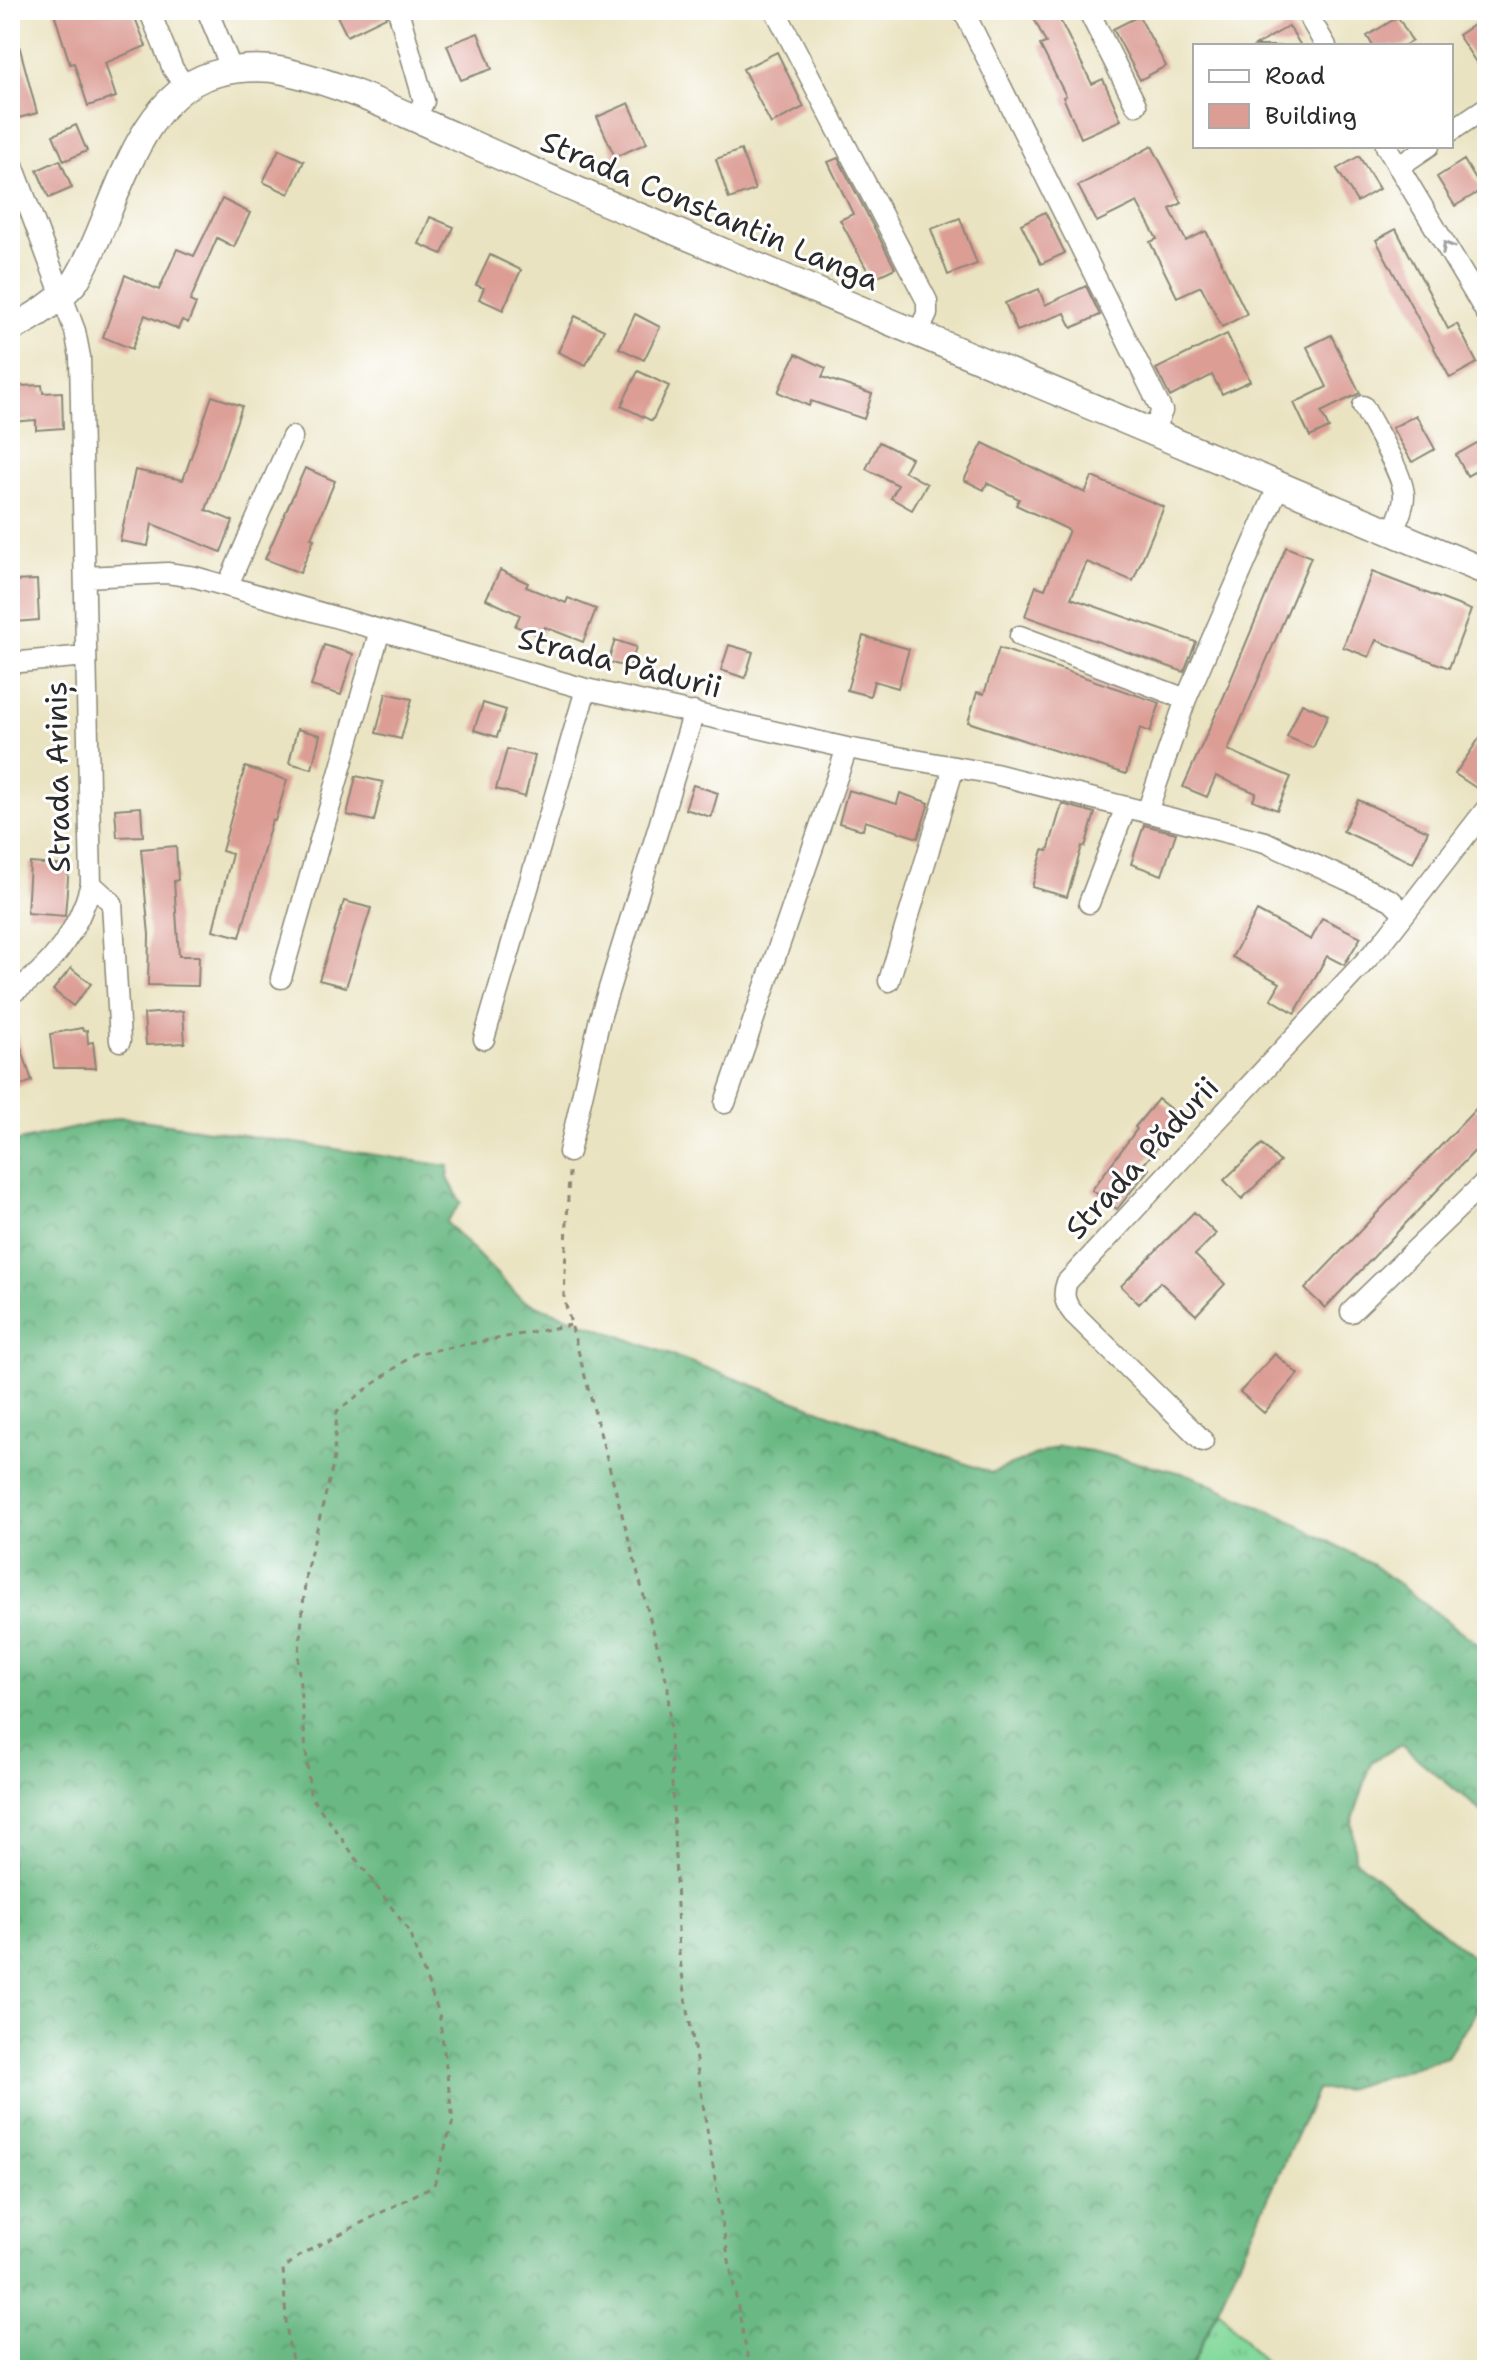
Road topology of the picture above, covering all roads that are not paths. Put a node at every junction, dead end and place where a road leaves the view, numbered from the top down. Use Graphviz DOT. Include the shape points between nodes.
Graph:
graph roads {
  1 [pos="149,10"];
  2 [pos="207,10"];
  3 [pos="398,10"];
  4 [pos="775,10"];
  5 [pos="963,10"];
  6 [pos="1088,10"];
  7 [pos="1305,10"];
  8 [pos="1325,44"];
  9 [pos="229,71"];
  10 [pos="186,87"];
  11 [pos="1136,105"];
  12 [pos="1487,107"];
  13 [pos="415,119"];
  14 [pos="1453,130"];
  15 [pos="1387,148"];
  16 [pos="1426,148"];
  17 [pos="10,157"];
  18 [pos="1398,167"];
  19 [pos="62,297"];
  20 [pos="1487,314"];
  21 [pos="10,329"];
  22 [pos="918,333"];
  23 [pos="1363,406"];
  24 [pos="1152,433"];
  25 [pos="292,437"];
  26 [pos="1278,487"];
  27 [pos="1392,533"];
  28 [pos="1487,572"];
  29 [pos="85,577"];
  30 [pos="228,585"];
  31 [pos="380,630"];
  32 [pos="1020,636"];
  33 [pos="86,656"];
  34 [pos="10,663"];
  35 [pos="586,689"];
  36 [pos="1186,699"];
  37 [pos="694,712"];
  38 [pos="847,748"];
  39 [pos="954,767"];
  40 [pos="1126,807"];
  41 [pos="1487,808"];
  42 [pos="1147,812"];
  43 [pos="91,884"];
  44 [pos="1089,903"];
  45 [pos="1404,913"];
  46 [pos="281,978"];
  47 [pos="889,981"];
  48 [pos="10,994"];
  49 [pos="484,1039"];
  50 [pos="120,1041"];
  51 [pos="725,1103"];
  52 [pos="569,1152"];
  53 [pos="1487,1180"];
  54 [pos="1351,1312"];
  55 [pos="1203,1441"];
  1 -- 10 [label="street"];
  2 -- 9 [label="street"];
  3 -- 13 [label="street" via="424,101"];
  4 -- 22 [label="street" via="927,301"];
  5 -- 24 [label="street" via="1162,411"];
  6 -- 11 [label="street"];
  7 -- 8 [label="street"];
  9 -- 10 [label="main road, Strada Constantin Langa"];
  9 -- 13 [label="main road, Strada Constantin Langa" via="279,69"];
  10 -- 19 [label="main road, Strada Constantin Langa" via="151,123 83,269"];
  12 -- 14 [label="street"];
  13 -- 22 [label="main road, Strada Constantin Langa"];
  15 -- 18 [label="street"];
  16 -- 18 [label="street"];
  17 -- 19 [label="street"];
  20 -- 18 [label="street, one-way"];
  19 -- 21 [label="main road, Strada Constantin Langa"];
  19 -- 29 [label="street" via="80,357"];
  22 -- 24 [label="main road, Strada Constantin Langa"];
  23 -- 27 [label="street" via="1404,493"];
  24 -- 26 [label="main road, Strada Constantin Langa"];
  25 -- 30 [label="street"];
  26 -- 27 [label="main road, Strada Constantin Langa"];
  26 -- 36 [label="street"];
  27 -- 28 [label="main road, Strada Constantin Langa"];
  29 -- 30 [label="street, Strada Pădurii" via="167,573"];
  29 -- 33 [label="street, Strada Ariniș"];
  30 -- 31 [label="street, Strada Pădurii"];
  31 -- 35 [label="street, Strada Pădurii"];
  31 -- 46 [label="street"];
  32 -- 36 [label="street"];
  33 -- 34 [label="street"];
  33 -- 43 [label="street, Strada Ariniș"];
  35 -- 37 [label="street, Strada Pădurii"];
  35 -- 49 [label="street"];
  36 -- 42 [label="street"];
  37 -- 38 [label="street, Strada Pădurii"];
  37 -- 52 [label="street" via="600,1018"];
  38 -- 39 [label="street, Strada Pădurii"];
  38 -- 51 [label="street"];
  39 -- 40 [label="street, Strada Pădurii"];
  39 -- 47 [label="street"];
  40 -- 42 [label="street, Strada Pădurii"];
  40 -- 44 [label="street"];
  41 -- 45 [label="street, Strada Pădurii"];
  42 -- 45 [label="street, Strada Pădurii" via="1265,842 1391,900"];
  43 -- 48 [label="street, Strada Ariniș" via="79,921 66,940 41,971"];
  43 -- 50 [label="street" via="112,903"];
  45 -- 55 [label="street, Strada Pădurii" via="1065,1288 1073,1313"];
  53 -- 54 [label="street"];
}
